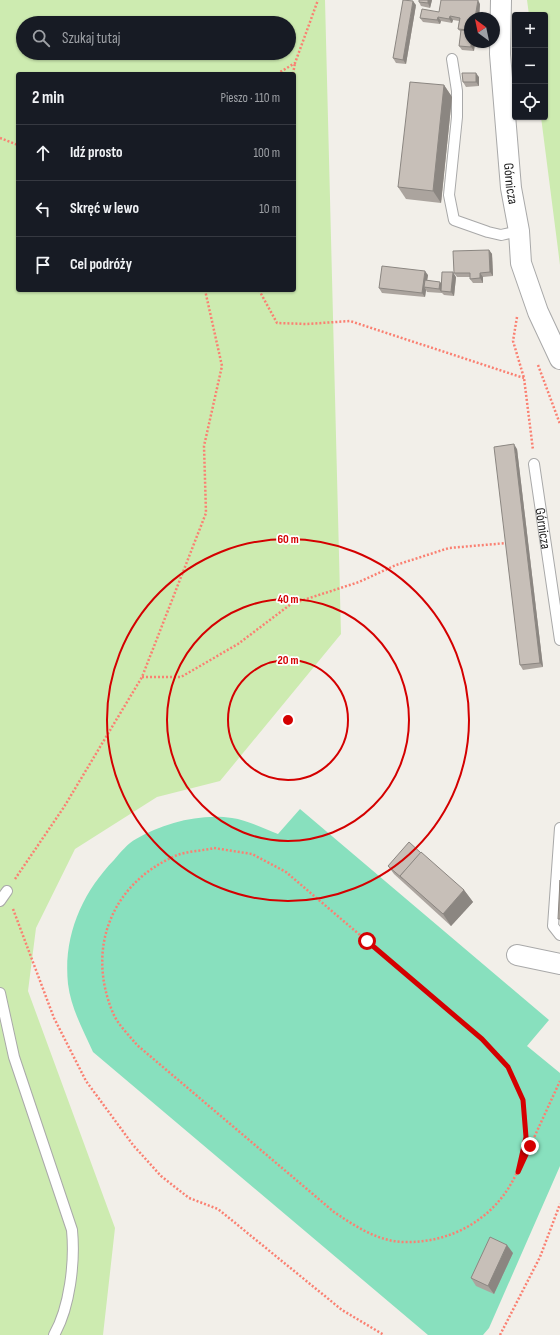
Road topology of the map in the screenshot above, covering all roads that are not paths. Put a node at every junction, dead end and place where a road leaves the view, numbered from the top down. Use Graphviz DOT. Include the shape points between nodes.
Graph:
graph roads {
  1 [pos="501,0"];
  2 [pos="452,59"];
  3 [pos="519,231"];
  4 [pos="560,359"];
  5 [pos="534,464"];
  6 [pos="560,640"];
  7 [pos="560,828"];
  8 [pos="7,891"];
  9 [pos="0,901"];
  10 [pos="560,936"];
  11 [pos="516,955"];
  12 [pos="560,964"];
  13 [pos="0,993"];
  14 [pos="54,1335"];
  1 -- 3 [label="street, Górnicza" via="502,70 511,188"];
  2 -- 3 [label="lane" via="458,117 449,195 454,220 501,235"];
  3 -- 4 [label="street, Górnicza" via="521,263 538,312"];
  5 -- 6 [label="lane, Górnicza"];
  7 -- 10 [label="lane" via="553,926"];
  8 -- 9 [label="lane"];
  11 -- 12 [label="street"];
  13 -- 14 [label="lane" via="14,1057 72,1230 74,1246 67,1296 61,1323"];
}
